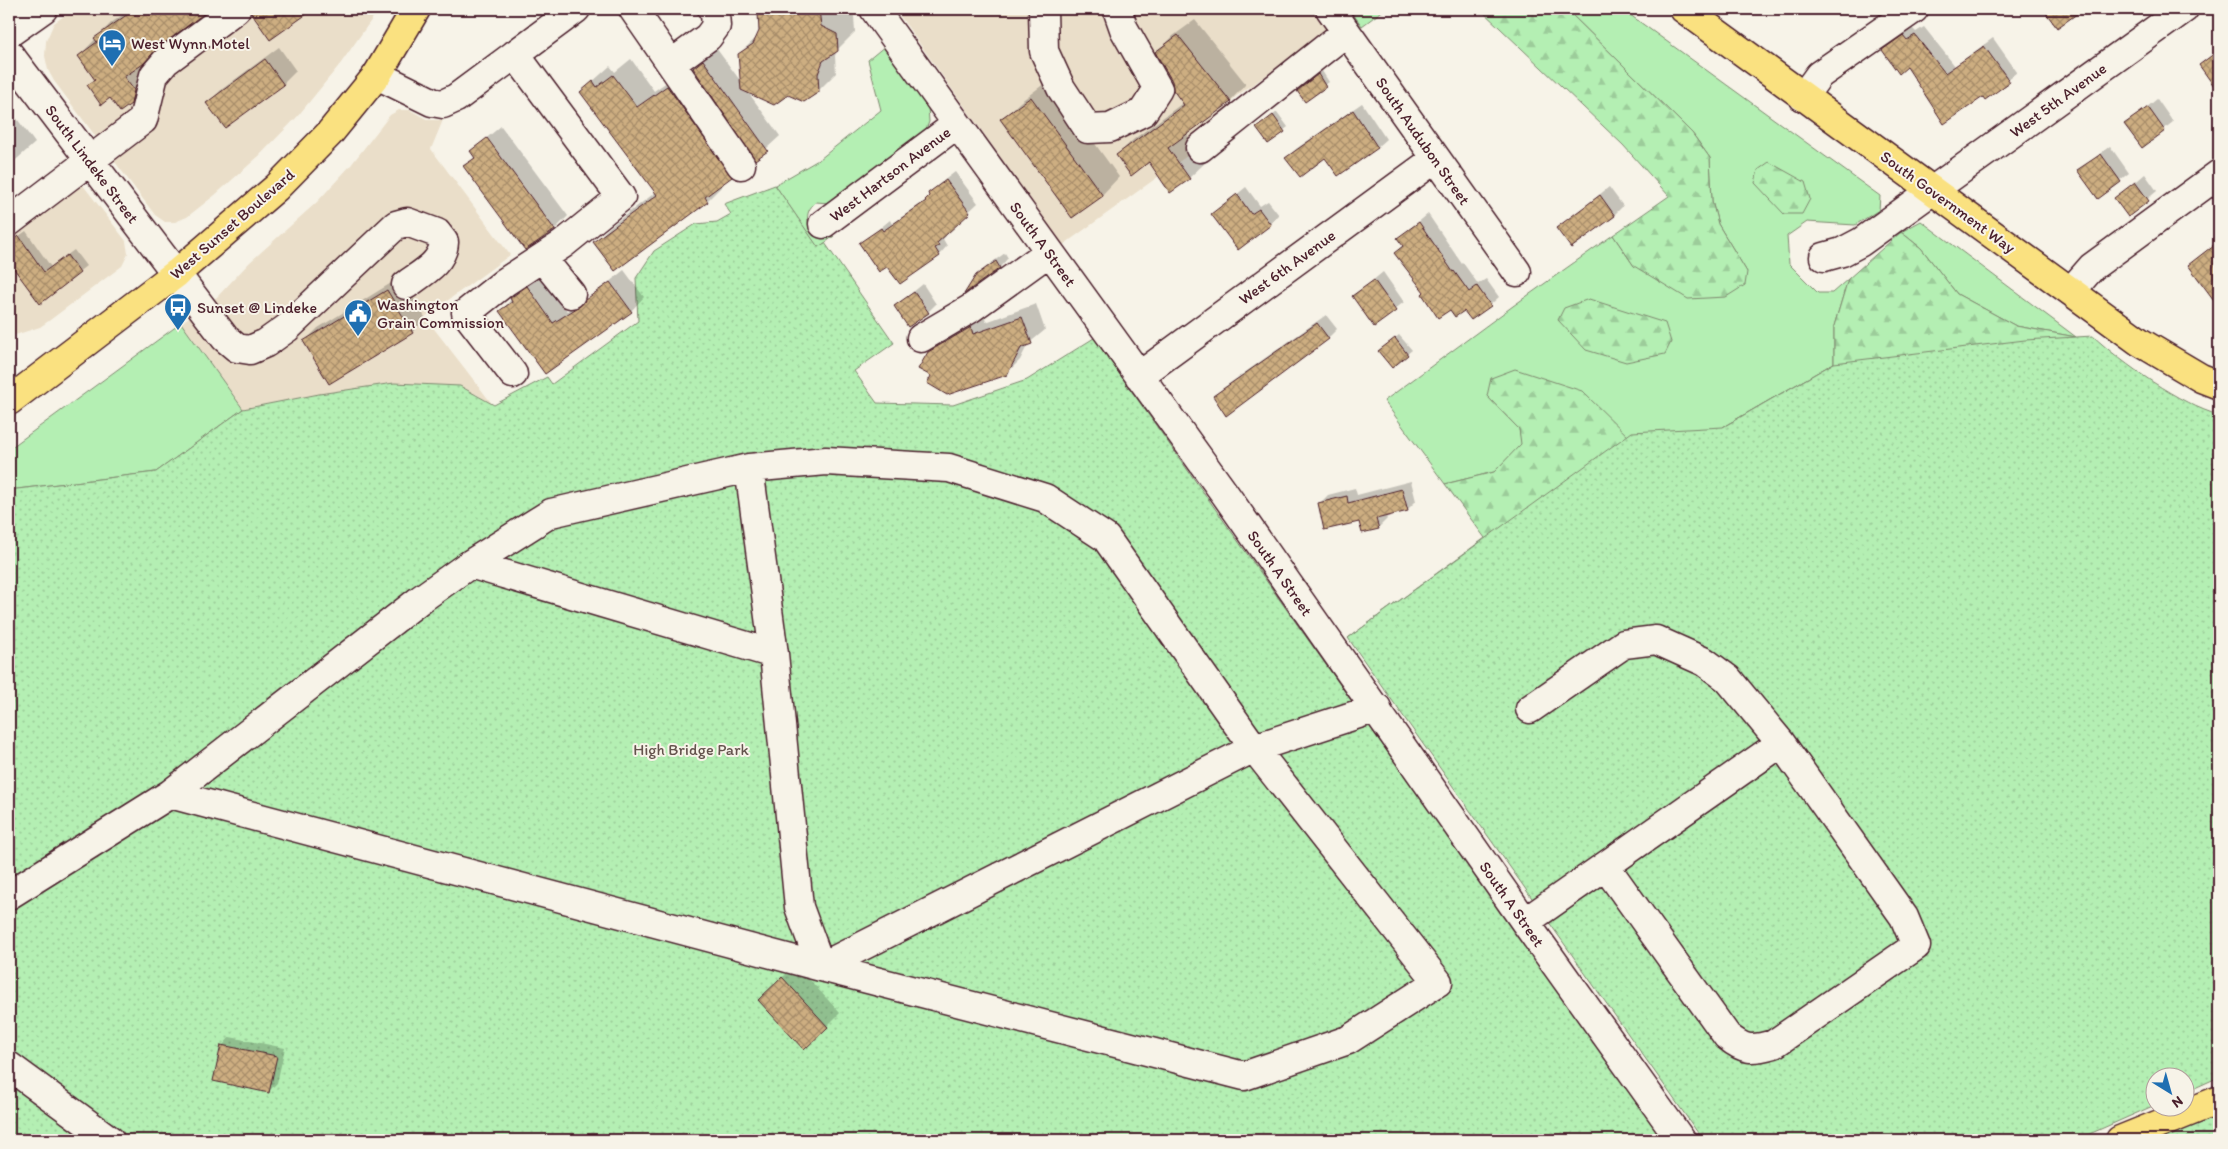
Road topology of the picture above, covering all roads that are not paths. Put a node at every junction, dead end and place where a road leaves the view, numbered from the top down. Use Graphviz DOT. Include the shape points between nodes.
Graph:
graph roads {
  1 [pos="43,9"];
  2 [pos="236,9"];
  3 [pos="416,9"];
  4 [pos="576,9"];
  5 [pos="633,9"];
  6 [pos="712,9"];
  7 [pos="874,9"];
  8 [pos="1043,9"];
  9 [pos="1117,9"];
  10 [pos="1330,9"];
  11 [pos="1684,9"];
  12 [pos="1914,9"];
  13 [pos="2184,9"];
  14 [pos="1346,32"];
  15 [pos="9,33"];
  16 [pos="9,54"];
  17 [pos="515,54"];
  18 [pos="671,64"];
  19 [pos="377,75"];
  20 [pos="1803,97"];
  21 [pos="957,124"];
  22 [pos="1200,148"];
  23 [pos="1435,159"];
  24 [pos="89,160"];
  25 [pos="741,166"];
  26 [pos="2219,174"];
  27 [pos="1932,191"];
  28 [pos="9,222"];
  29 [pos="823,224"];
  30 [pos="1050,252"];
  31 [pos="1824,257"];
  32 [pos="542,258"];
  33 [pos="1517,272"];
  34 [pos="177,273"];
  35 [pos="406,285"];
  36 [pos="2071,291"];
  37 [pos="571,294"];
  38 [pos="921,338"];
  39 [pos="513,374"];
  40 [pos="1139,376"];
  41 [pos="2219,385"];
  42 [pos="9,401"];
  43 [pos="749,468"];
  44 [pos="470,564"];
  45 [pos="774,654"];
  46 [pos="1377,708"];
  47 [pos="1530,709"];
  48 [pos="1781,744"];
  49 [pos="1254,748"];
  50 [pos="170,794"];
  51 [pos="1606,867"];
  52 [pos="9,895"];
  53 [pos="1524,922"];
  54 [pos="821,967"];
  55 [pos="9,1066"];
  56 [pos="2219,1100"];
  57 [pos="110,1140"];
  58 [pos="1681,1140"];
  59 [pos="2120,1140"];
  1 -- 15 [label="street"];
  2 -- 24 [label="street" via="166,61 154,75 143,120"];
  3 -- 19 [label="main road, West Sunset Boulevard"];
  4 -- 17 [label="street"];
  5 -- 18 [label="street"];
  6 -- 18 [label="street" via="716,26 708,37"];
  7 -- 21 [label="street, South A Street"];
  8 -- 9 [label="street" via="1044,51 1061,88 1088,129 1110,128 1143,112 1158,89 1124,29"];
  10 -- 14 [label="street, South Audubon Street"];
  11 -- 20 [label="main road, South Government Way"];
  12 -- 20 [label="street" via="1819,75"];
  13 -- 27 [label="street, West 5th Avenue"];
  14 -- 22 [label="street"];
  14 -- 23 [label="street, South Audubon Street"];
  16 -- 24 [label="street, South Lindeke Street"];
  17 -- 19 [label="street" via="443,104 432,102"];
  17 -- 32 [label="street" via="621,197"];
  18 -- 25 [label="street"];
  19 -- 34 [label="main road, West Sunset Boulevard" via="329,134 276,188"];
  20 -- 27 [label="main road, South Government Way"];
  21 -- 29 [label="street, West Hartson Avenue"];
  21 -- 30 [label="street, South A Street"];
  23 -- 33 [label="street, South Audubon Street"];
  23 -- 40 [label="street, West 6th Avenue"];
  24 -- 28 [label="street"];
  24 -- 34 [label="street, South Lindeke Street"];
  26 -- 36 [label="street" via="2092,267"];
  27 -- 31 [label="street, West 5th Avenue" via="1861,242"];
  27 -- 36 [label="main road, South Government Way"];
  30 -- 38 [label="street" via="970,309"];
  30 -- 40 [label="street, South A Street"];
  32 -- 37 [label="street"];
  32 -- 39 [label="street" via="466,313"];
  34 -- 35 [label="street, South Lindeke Street" via="225,338 237,348 250,350 266,344 287,328 396,226 407,222 437,233 444,242 444,252"];
  34 -- 42 [label="main road, West Sunset Boulevard"];
  36 -- 41 [label="main road, South Government Way" via="2140,342"];
  40 -- 46 [label="street, South A Street"];
  43 -- 44 [label="street" via="551,513"];
  43 -- 45 [label="street"];
  43 -- 49 [label="street" via="826,461 949,468 1045,498 1106,538"];
  44 -- 45 [label="street"];
  44 -- 50 [label="street" via="420,599"];
  45 -- 54 [label="street" via="800,907"];
  46 -- 49 [label="street"];
  46 -- 53 [label="street, South A Street"];
  47 -- 48 [label="street" via="1624,644 1656,640 1705,662 1728,680"];
  48 -- 51 [label="street"];
  48 -- 51 [label="street" via="1904,917 1916,946 1774,1044 1757,1049 1741,1047 1727,1036"];
  49 -- 54 [label="street"];
  49 -- 54 [label="street" via="1438,982 1348,1040 1244,1076"];
  50 -- 52 [label="street"];
  50 -- 54 [label="street"];
  51 -- 53 [label="street"];
  53 -- 58 [label="street, South A Street"];
  55 -- 57 [label="street"];
  56 -- 59 [label="main road"];
}
